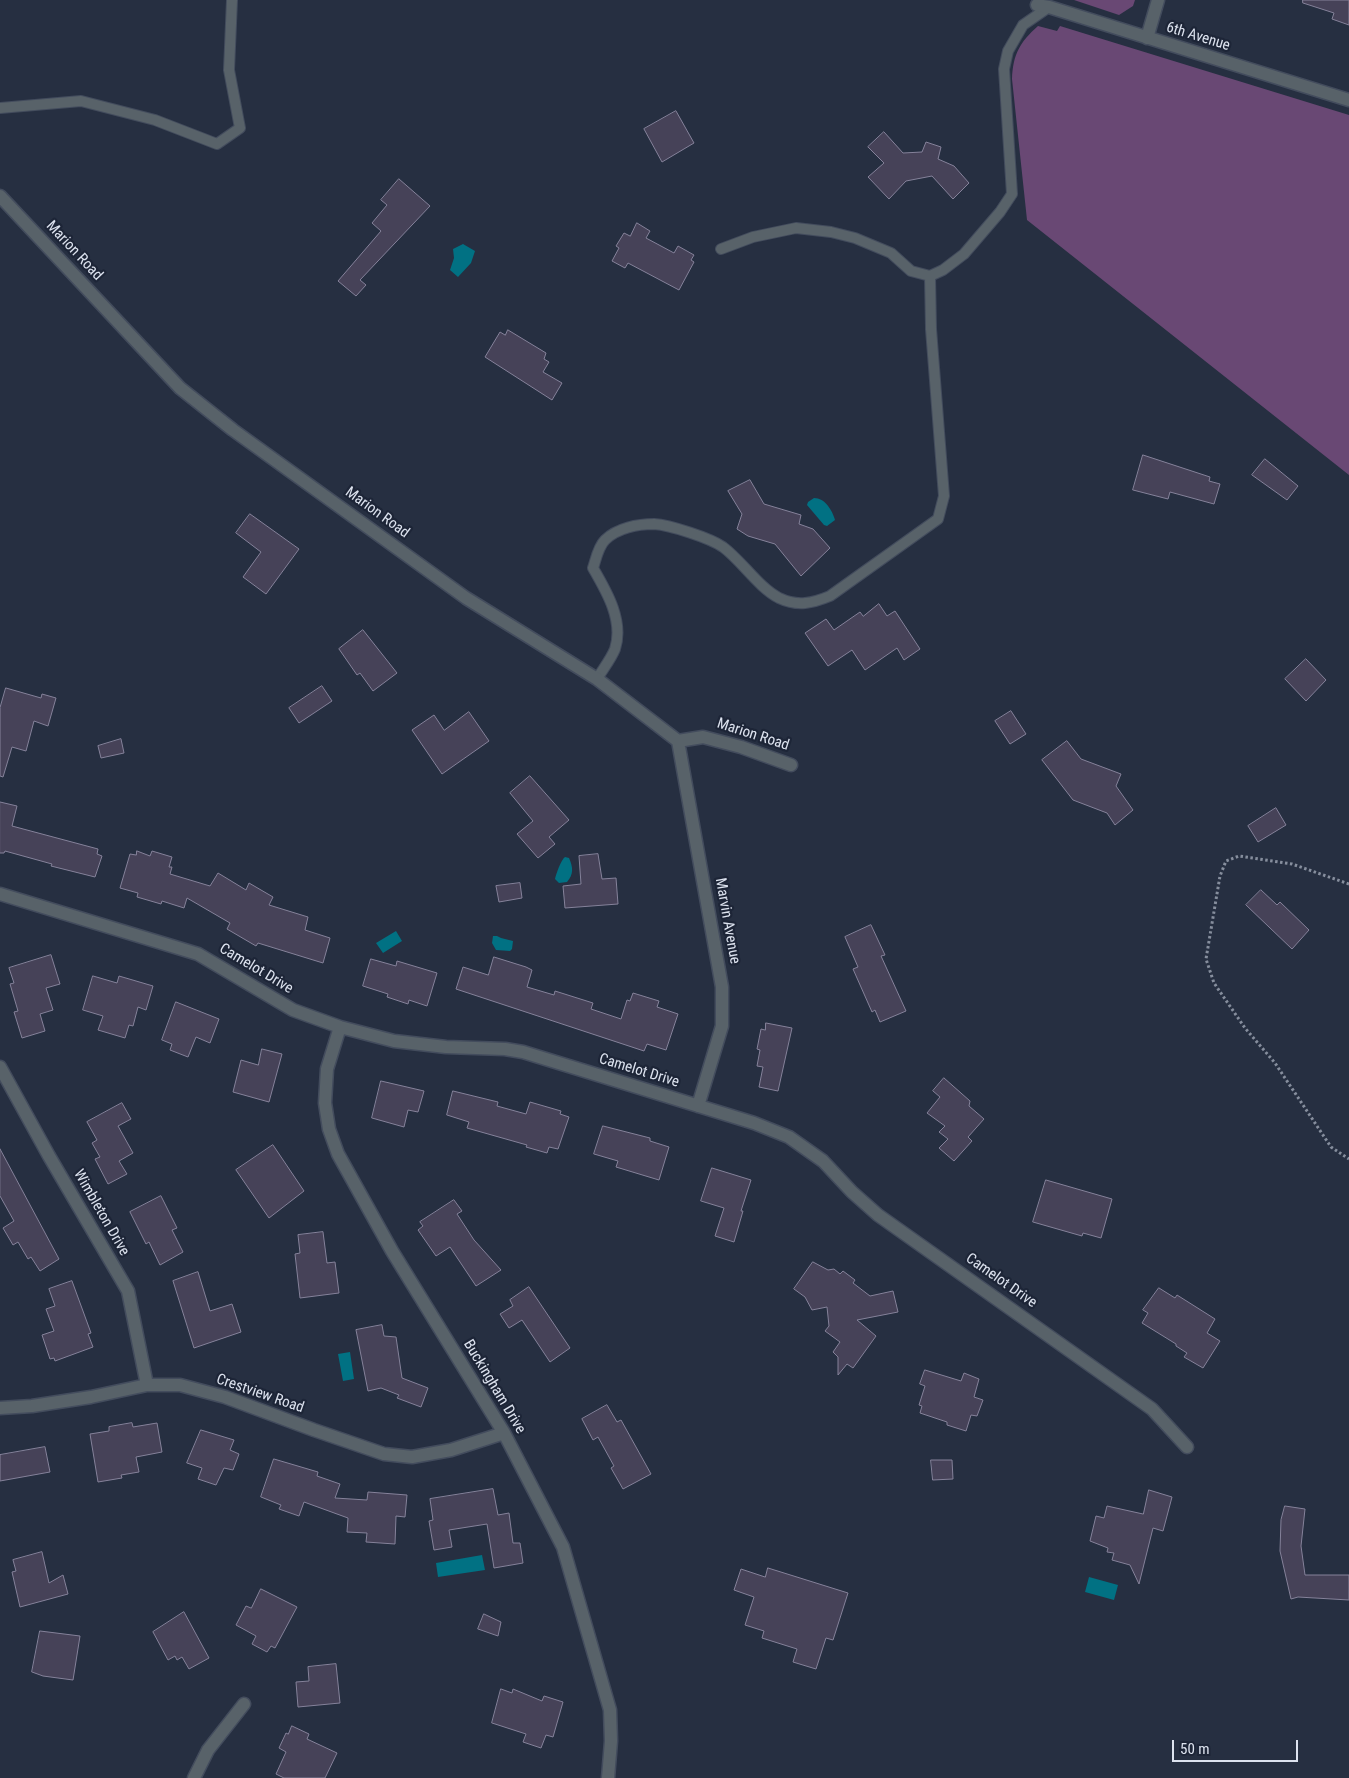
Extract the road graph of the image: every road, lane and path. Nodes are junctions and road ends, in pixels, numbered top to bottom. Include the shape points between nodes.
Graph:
1 (232, 0) edge
2 (1158, 0) edge
3 (1043, 6) joint
4 (1147, 38) junction
5 (1349, 100) edge
6 (0, 108) edge
7 (0, 196) edge
8 (721, 249) dead end
9 (930, 276) junction
10 (597, 679) junction
11 (678, 741) junction
12 (791, 765) dead end
13 (1349, 884) edge
14 (0, 894) edge
15 (340, 1027) junction
16 (0, 1067) edge
17 (698, 1106) junction
18 (1349, 1159) edge
19 (146, 1385) junction
20 (0, 1408) edge
21 (504, 1433) junction
22 (1187, 1447) dead end
23 (244, 1704) dead end
24 (194, 1778) edge
25 (608, 1778) edge

1 - 6 lane via 229,70 240,128 217,144 155,120 81,101
2 - 4 street
3 - 4 street, 6th Avenue
3 - 9 lane via 1024,25 1008,50 1004,69 1012,194 964,254
4 - 5 street, 6th Avenue
7 - 10 street, Marion Road via 180,388 466,598
8 - 9 lane via 754,237 796,228 830,232 855,238 891,254 911,271
9 - 10 lane via 944,496 938,519 830,596 799,604 779,598 722,547 697,535 656,524 626,528 604,540 594,568 616,616 618,632 614,650
10 - 11 street, Marion Road
11 - 12 street, Marion Road via 703,737 741,746
11 - 17 street, Marvin Avenue via 722,987 722,1026
13 - 18 path via 1292,864 1239,856 1226,862 1220,876 1206,959 1214,983 1245,1028 1275,1063 1332,1147
14 - 15 street, Camelot Drive via 198,954 293,1010
15 - 17 street, Camelot Drive via 394,1041 523,1052
15 - 21 street, Buckingham Drive via 327,1069 325,1104 338,1154 392,1251
16 - 19 street, Wimbleton Drive via 128,1291
17 - 22 street, Camelot Drive via 789,1137 823,1161 878,1214 1152,1409
19 - 20 street, Crestview Road via 91,1397
19 - 21 street, Crestview Road via 180,1385 225,1397 384,1454 412,1457 451,1450
21 - 25 street, Buckingham Drive via 563,1547 610,1710 612,1741
23 - 24 street via 208,1750

